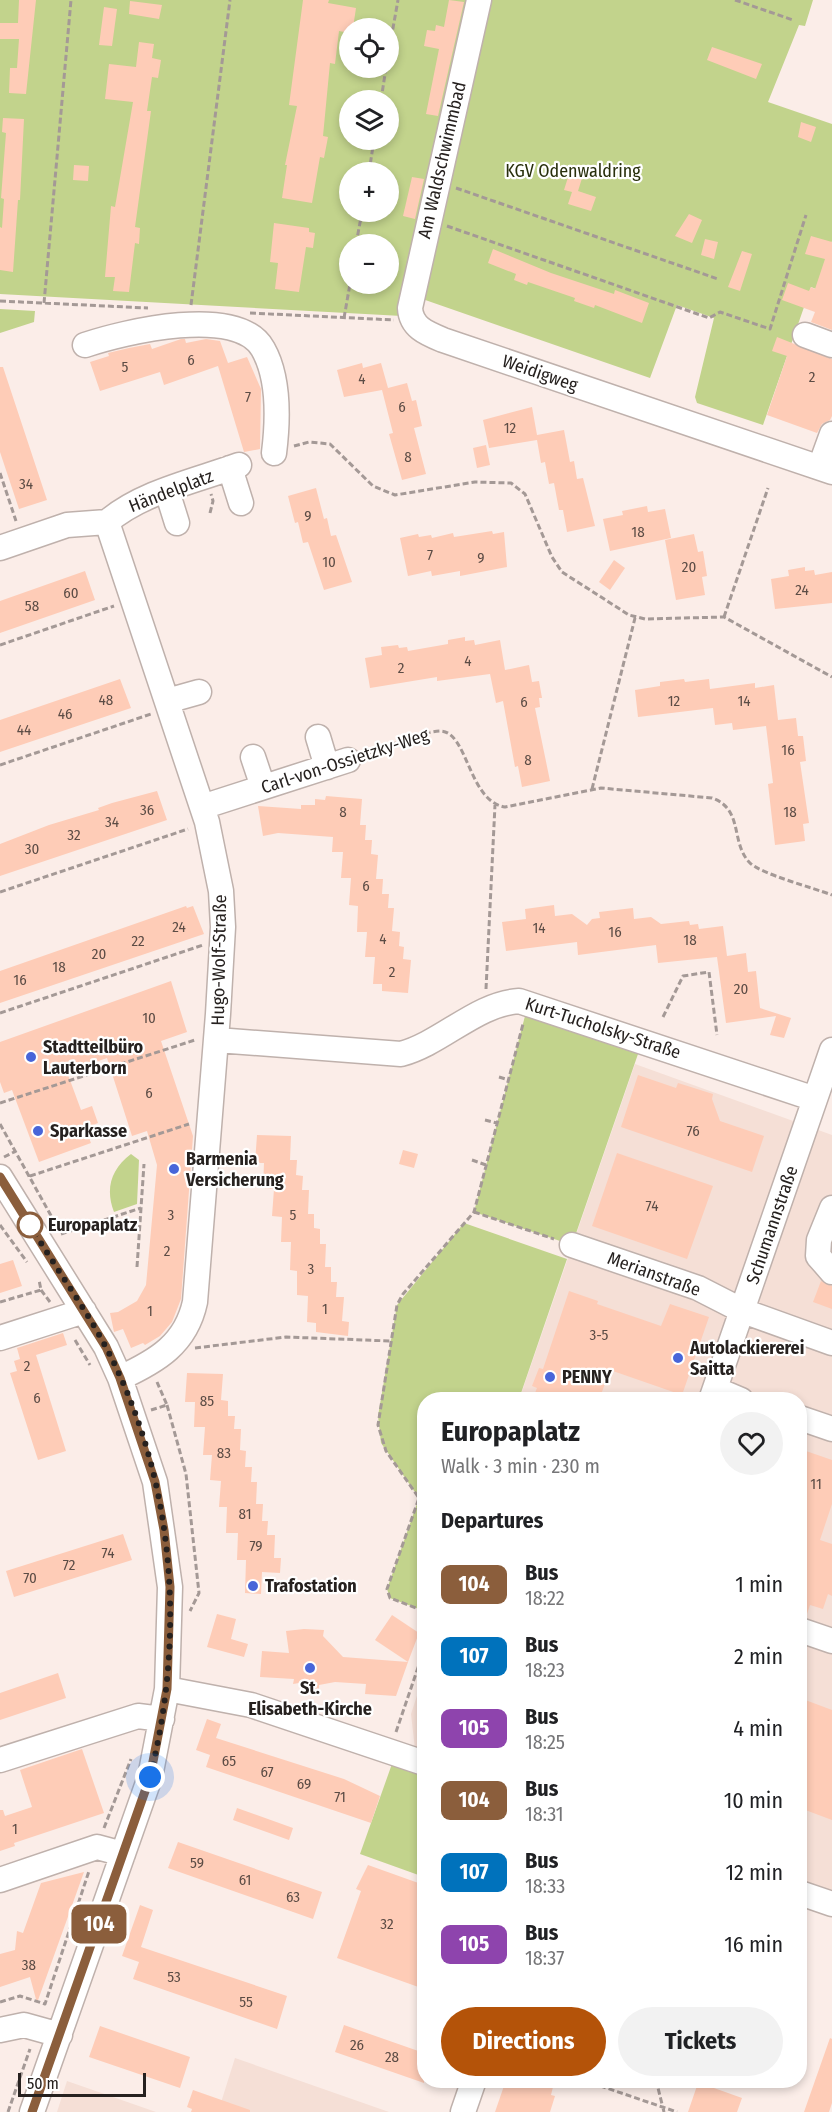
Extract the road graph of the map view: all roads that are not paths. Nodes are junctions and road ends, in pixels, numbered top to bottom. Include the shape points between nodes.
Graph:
1 (478, 0) edge
2 (412, 321) joint
3 (805, 335) dead end
4 (85, 345) dead end
5 (832, 345) edge
6 (832, 434) edge
7 (274, 453) road end
8 (826, 470) edge
9 (166, 491) junction
10 (241, 502) dead end
11 (107, 522) junction
12 (177, 523) dead end
13 (0, 548) edge
14 (199, 692) dead end
15 (168, 705) junction
16 (318, 737) dead end
17 (253, 757) dead end
18 (263, 787) junction
19 (204, 815) junction
20 (217, 1040) junction
21 (832, 1050) edge
22 (815, 1099) junction
23 (0, 1177) edge
24 (832, 1208) edge
25 (572, 1245) road end
26 (832, 1272) edge
27 (742, 1311) junction
28 (73, 1315) junction
29 (0, 1338) edge
30 (832, 1342) edge
31 (120, 1378) junction
32 (714, 1392) edge
33 (807, 1420) edge
34 (832, 1429) edge
35 (807, 1618) edge
36 (807, 1630) edge
37 (827, 1631) edge
38 (167, 1689) junction
39 (162, 1719) junction
40 (0, 1760) edge
41 (417, 1760) edge
42 (123, 1854) junction
43 (0, 1880) edge
44 (807, 1896) edge
45 (832, 1905) edge
46 (0, 2030) edge
47 (49, 2031) junction
48 (471, 2088) edge
49 (32, 2112) edge
50 (463, 2112) edge

1 - 2 street, Am Waldschwimmbad via 410,308
2 - 8 street, Weidigweg via 443,340
3 - 5 street
4 - 7 street via 131,332 180,326 243,331 263,349 271,377 278,419
6 - 8 street
9 - 10 street, Händelplatz via 235,467
9 - 11 street, Händelplatz via 131,505
9 - 12 street
11 - 13 street via 67,525
11 - 15 street, Hugo-Wolf-Straße
14 - 15 street
15 - 19 street, Hugo-Wolf-Straße
16 - 18 street, Carl-von-Ossietzky-Weg via 338,763
17 - 18 street
18 - 19 street, Carl-von-Ossietzky-Weg
19 - 20 street, Hugo-Wolf-Straße via 220,883 222,939
20 - 22 street, Kurt-Tucholsky-Straße via 401,1054 507,1002 529,1002
20 - 31 street, Hugo-Wolf-Straße via 193,1310 183,1334 168,1352
21 - 22 street, Schumannstraße
22 - 27 street, Schumannstraße
23 - 28 street
24 - 26 street via 819,1240 818,1256
25 - 27 street, Merianstraße via 698,1288
27 - 30 street, Merianstraße
27 - 32 street, Schumannstraße
28 - 29 street
28 - 31 street via 106,1347
31 - 38 street via 145,1446 162,1513 170,1597
33 - 34 street
35 - 37 street
36 - 37 street
38 - 39 street
38 - 41 street via 250,1705
39 - 40 street via 138,1716
39 - 42 street via 150,1777
42 - 43 street via 97,1847
42 - 47 street
44 - 45 street
46 - 47 street via 14,2025
47 - 49 street
48 - 50 street

